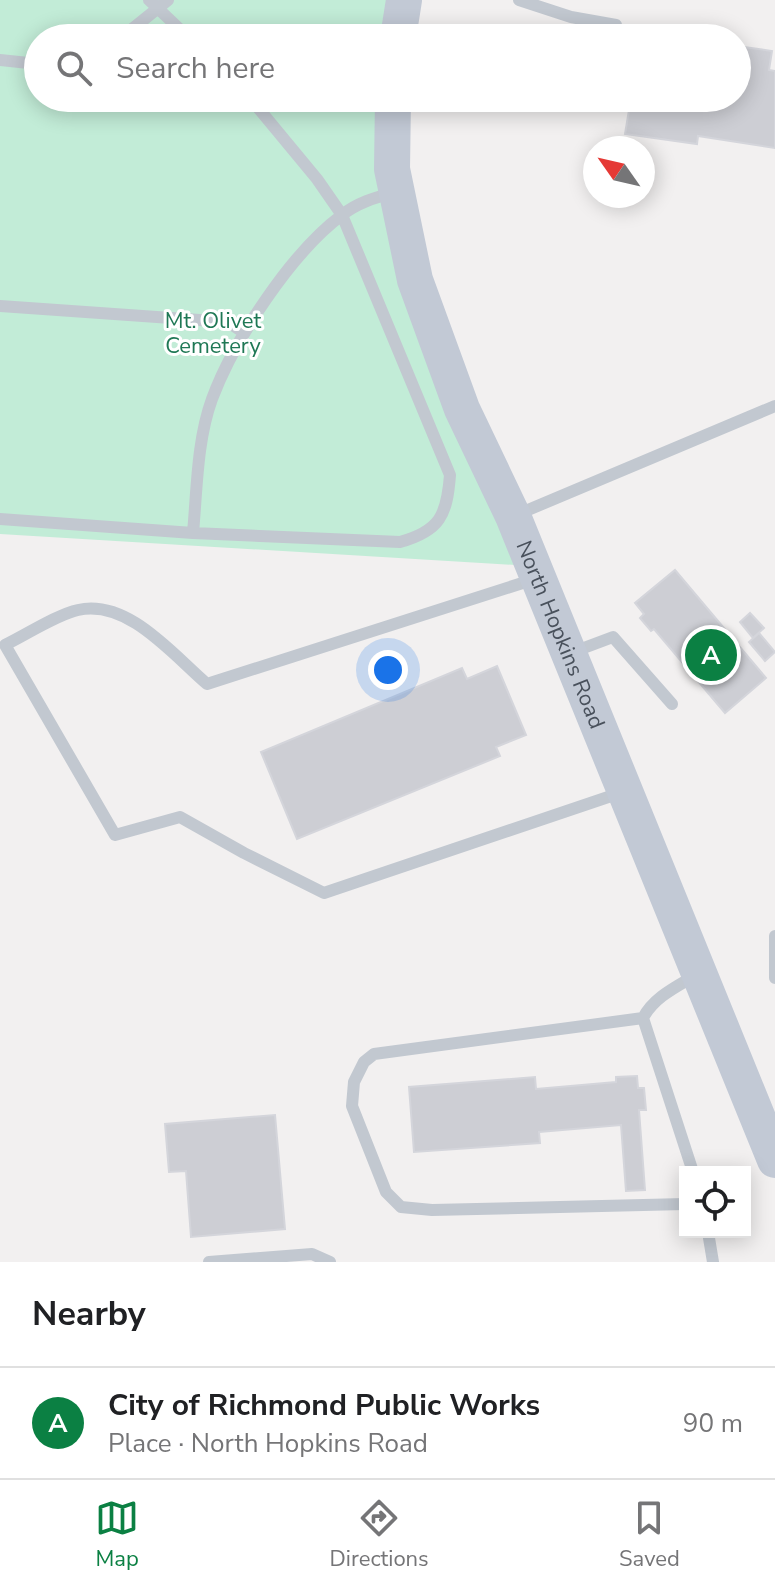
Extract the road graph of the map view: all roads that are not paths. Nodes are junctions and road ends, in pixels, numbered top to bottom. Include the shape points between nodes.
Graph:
1 (404, 0) edge
2 (519, 0) edge
3 (158, 3) edge
4 (136, 24) edge
5 (177, 24) edge
6 (400, 24) edge
7 (610, 24) edge
8 (0, 60) edge
9 (24, 63) edge
10 (262, 112) edge
11 (393, 112) edge
12 (395, 192) junction
13 (342, 215) junction
14 (0, 306) edge
15 (243, 332) junction
16 (775, 406) edge
17 (513, 516) junction
18 (0, 519) edge
19 (193, 533) junction
20 (538, 578) junction
21 (569, 654) junction
22 (672, 704) dead end
23 (625, 792) junction
24 (775, 936) edge
25 (699, 973) junction
26 (775, 978) edge
27 (643, 1018) junction
28 (775, 1160) edge
29 (691, 1166) edge
30 (679, 1204) edge
31 (709, 1238) edge
32 (209, 1262) edge
33 (330, 1262) edge
34 (713, 1262) edge

1 - 6 main road
2 - 7 lane
3 - 4 lane
3 - 5 lane
8 - 9 lane
10 - 13 lane
11 - 12 main road, North Hopkins Road
12 - 13 lane
12 - 17 main road, North Hopkins Road via 415,280 446,367
13 - 15 lane via 309,245
13 - 19 lane via 450,475 445,511 423,536 400,542
14 - 15 lane via 228,322
15 - 19 lane via 211,401
16 - 17 lane
17 - 20 main road, North Hopkins Road
18 - 19 lane
20 - 21 main road, North Hopkins Road
20 - 23 lane via 207,684 134,620 108,609 77,610 5,645 115,835 180,817 324,893
21 - 22 lane via 613,637
21 - 23 main road, North Hopkins Road
23 - 25 main road, North Hopkins Road
24 - 26 lane
25 - 27 lane via 663,994
25 - 28 main road, North Hopkins Road
27 - 29 lane
27 - 30 lane via 374,1054 354,1082 352,1106 386,1192 401,1207
31 - 34 lane
32 - 33 lane via 312,1254

